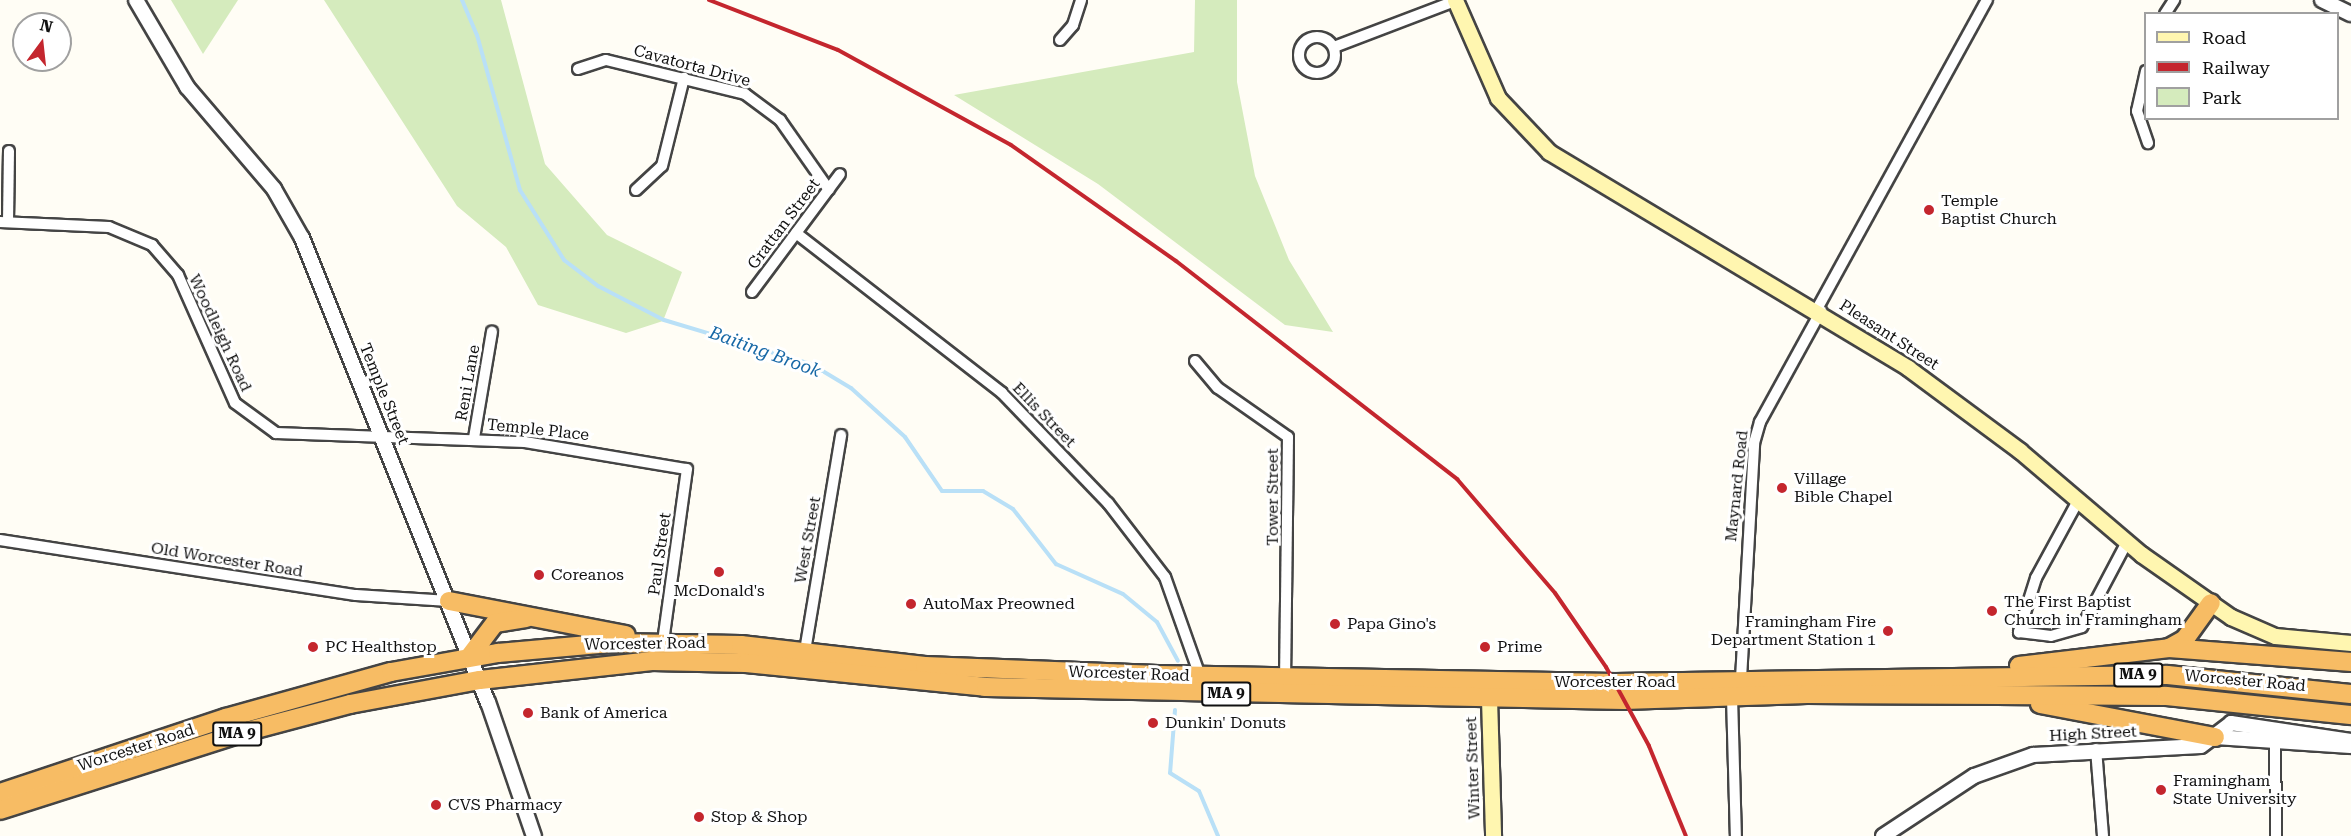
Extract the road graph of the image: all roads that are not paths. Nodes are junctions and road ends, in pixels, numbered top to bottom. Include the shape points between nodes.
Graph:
1 (136, 0) edge
2 (1081, 0) edge
3 (1987, 0) edge
4 (2322, 0) edge
5 (1455, 1) edge
6 (2351, 14) edge
7 (1060, 40) dead end
8 (1334, 47) dead end
9 (578, 69) dead end
10 (2144, 76) edge
11 (684, 78) junction
12 (2148, 143) dead end
13 (9, 151) dead end
14 (840, 174) dead end
15 (636, 190) dead end
16 (829, 190) junction
17 (4, 222) edge
18 (795, 233) junction
19 (752, 292) dead end
20 (1819, 310) junction
21 (492, 332) dead end
22 (1195, 361) dead end
23 (841, 435) dead end
24 (385, 437) junction
25 (474, 438) junction
26 (687, 469) joint
27 (2079, 499) junction
28 (0, 540) edge
29 (2127, 542) junction
30 (449, 601) junction
31 (2211, 603) junction
32 (555, 621) junction
33 (663, 642) junction
34 (2351, 643) edge
35 (2169, 648) junction
36 (805, 651) junction
37 (470, 656) junction
38 (2351, 662) edge
39 (1200, 676) junction
40 (1924, 676) junction
41 (1285, 678) junction
42 (1741, 679) junction
43 (480, 680) junction
44 (2351, 694) edge
45 (1975, 695) junction
46 (1732, 697) junction
47 (1488, 698) junction
48 (2351, 715) edge
49 (2274, 727) junction
50 (2215, 736) junction
51 (2275, 743) junction
52 (2351, 744) edge
53 (2096, 749) junction
54 (0, 793) edge
55 (0, 810) edge
56 (534, 836) edge
57 (1493, 836) edge
58 (1736, 836) edge
59 (1882, 836) edge
60 (2103, 836) edge
61 (2276, 836) edge

1 - 24 street, Temple Street via 187,87 284,205
2 - 7 street via 1073,25
3 - 20 street, Maynard Road
4 - 6 street
5 - 8 street
5 - 20 main road, Pleasant Street via 1498,98 1533,139 1578,172
9 - 11 street, Cavatorta Drive via 606,60
10 - 12 street via 2137,111
11 - 15 street via 662,166
11 - 16 street, Cavatorta Drive via 738,92 769,109
13 - 17 street
14 - 16 street, Grattan Street
16 - 18 street, Grattan Street
17 - 24 street, Woodleigh Road via 97,225 141,238 174,270 227,390 252,420 276,433 302,438
18 - 19 street, Grattan Street
18 - 39 street, Ellis Street via 1002,393 1108,503 1166,577
20 - 27 main road, Pleasant Street via 1937,388
20 - 42 street, Maynard Road via 1765,412 1754,443
21 - 25 street, Reni Lane
22 - 41 street, Tower Street via 1218,388 1288,437
23 - 36 street, West Street
24 - 25 street, Temple Place
24 - 30 street, Temple Street
25 - 26 street, Temple Place via 584,450
26 - 33 street, Paul Street
27 - 29 main road, Pleasant Street
27 - 29 street via 2036,578 2019,632 2051,636 2082,627
28 - 30 street, Old Worcester Road via 356,595
29 - 31 main road, Pleasant Street
30 - 32 highway
30 - 37 street, Temple Street
31 - 34 main road, Pleasant Street via 2261,632
31 - 35 highway via 2185,639
32 - 33 highway
32 - 37 highway via 501,620
33 - 36 highway, Worcester Road / MA 9
33 - 37 highway, Worcester Road / MA 9
35 - 38 highway
35 - 40 highway
36 - 39 highway, Worcester Road / MA 9 via 968,669
37 - 43 street, Temple Street
37 - 54 highway, Worcester Road / MA 9 via 330,688
39 - 41 highway, Worcester Road / MA 9
40 - 42 highway, Worcester Road / MA 9
40 - 44 highway, Worcester Road / MA 9 via 2188,676
41 - 42 highway, Worcester Road / MA 9
43 - 47 highway, Worcester Road / MA 9 via 635,662 712,661 986,687
43 - 55 highway, Worcester Road / MA 9 via 283,721
43 - 56 street, Temple Street
45 - 46 highway, Worcester Road / MA 9
45 - 48 highway, Worcester Road / MA 9 via 2209,698
45 - 50 highway
46 - 47 highway, Worcester Road / MA 9
46 - 58 street
47 - 57 main road, Winter Street
49 - 50 street, High Street via 2231,723
49 - 51 street
49 - 52 street, High Street
50 - 51 street, High Street
50 - 53 street, High Street via 2194,747
51 - 52 street, High Street
51 - 61 street
53 - 59 street, High Street via 2033,754 1974,776
53 - 60 street

